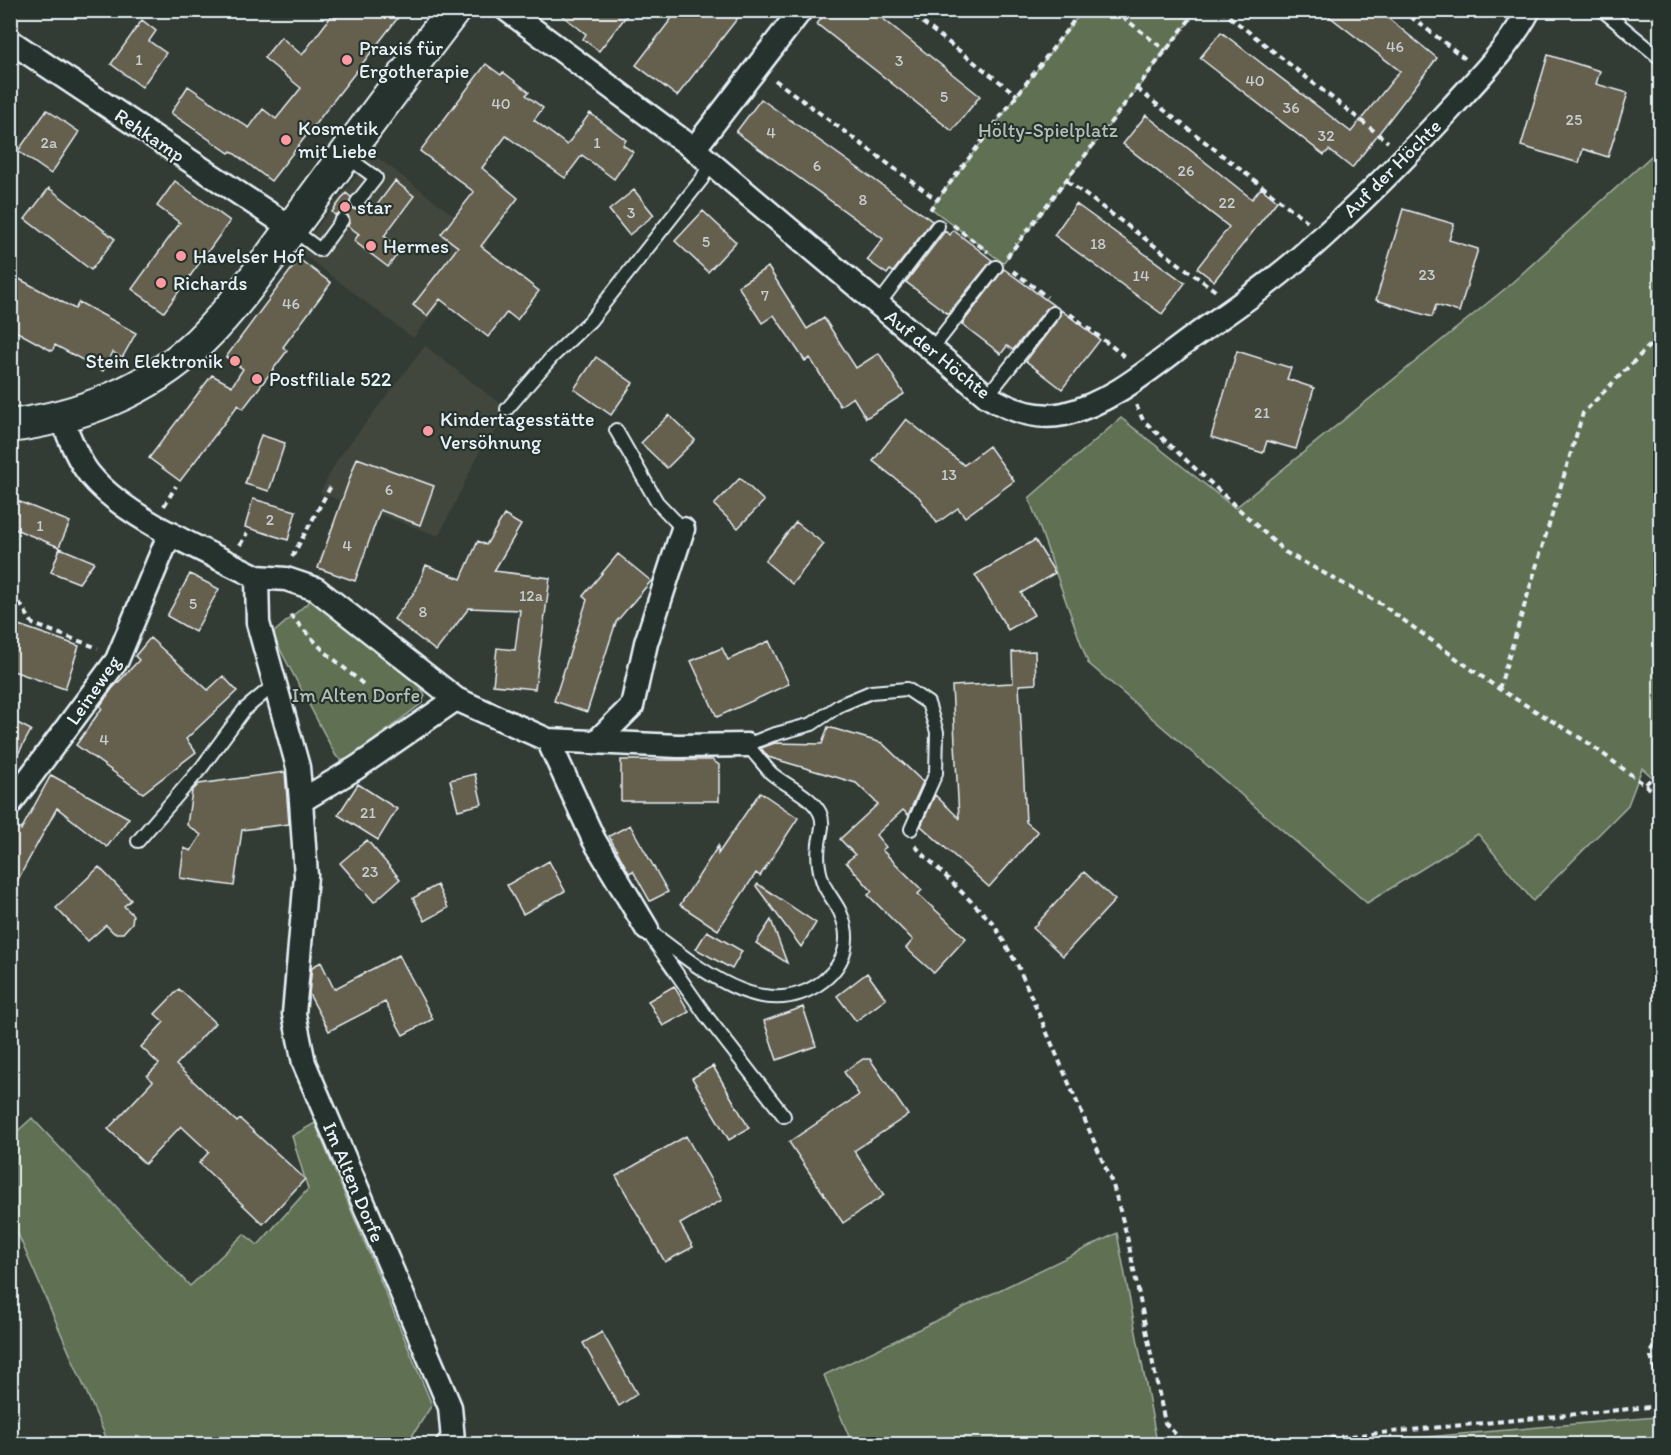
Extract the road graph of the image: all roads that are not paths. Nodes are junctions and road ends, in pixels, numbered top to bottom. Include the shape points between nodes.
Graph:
1 (454, 10) edge
2 (507, 10) edge
3 (801, 10) edge
4 (1529, 10) edge
5 (1602, 10) edge
6 (10, 41) edge
7 (1660, 58) edge
8 (345, 155) junction
9 (702, 156) junction
10 (357, 202) dead end
11 (342, 220) dead end
12 (942, 221) road end
13 (291, 228) junction
14 (999, 265) road end
15 (878, 305) junction
16 (1053, 313) dead end
17 (931, 350) junction
18 (987, 396) junction
19 (507, 409) dead end
20 (61, 417) junction
21 (10, 426) edge
22 (616, 430) dead end
23 (683, 529) joint
24 (170, 533) junction
25 (257, 577) junction
26 (275, 684) junction
27 (456, 699) junction
28 (548, 740) junction
29 (596, 742) junction
30 (747, 745) junction
31 (301, 801) junction
32 (10, 804) edge
33 (911, 829) road end
34 (138, 841) dead end
35 (647, 929) junction
36 (784, 1116) dead end
37 (453, 1443) edge

1 - 8 street
2 - 9 street, Auf der Höchte
3 - 9 street via 758,66
4 - 18 street, Auf der Höchte via 1522,25 1483,72 1407,156 1325,235 1296,261 1135,379 1096,404 1063,414 1034,415 1008,408
5 - 7 lane
6 - 13 street, Rehkamp
8 - 10 lane via 376,178
8 - 13 street
9 - 15 street, Auf der Höchte
9 - 19 lane via 702,179 590,321
11 - 13 lane via 320,250
12 - 15 lane
13 - 20 street via 241,295 198,343 168,368 130,390
14 - 17 lane
15 - 17 street, Auf der Höchte
16 - 18 lane
17 - 18 street, Auf der Höchte
20 - 21 street
20 - 24 street via 88,473 112,498
22 - 23 lane via 657,502
23 - 29 street via 645,644 632,706
24 - 25 street
24 - 32 street, Leineweg via 117,660
25 - 26 street, Im Alten Dorfe via 258,623
25 - 27 street via 286,579 316,589
26 - 31 street, Im Alten Dorfe via 298,767
26 - 34 lane via 244,710 202,767
27 - 28 street
27 - 31 street
28 - 29 street
28 - 35 street via 594,840
29 - 30 street
30 - 33 lane via 812,724 840,705 871,692 907,689 928,703 937,732 936,772
30 - 35 lane via 772,773 814,805 821,815 818,862 824,885 846,928 847,949 838,966 810,990 785,999 770,999 719,979
31 - 37 street, Im Alten Dorfe via 306,876 294,1014 303,1063 450,1407
35 - 36 lane via 707,1017

